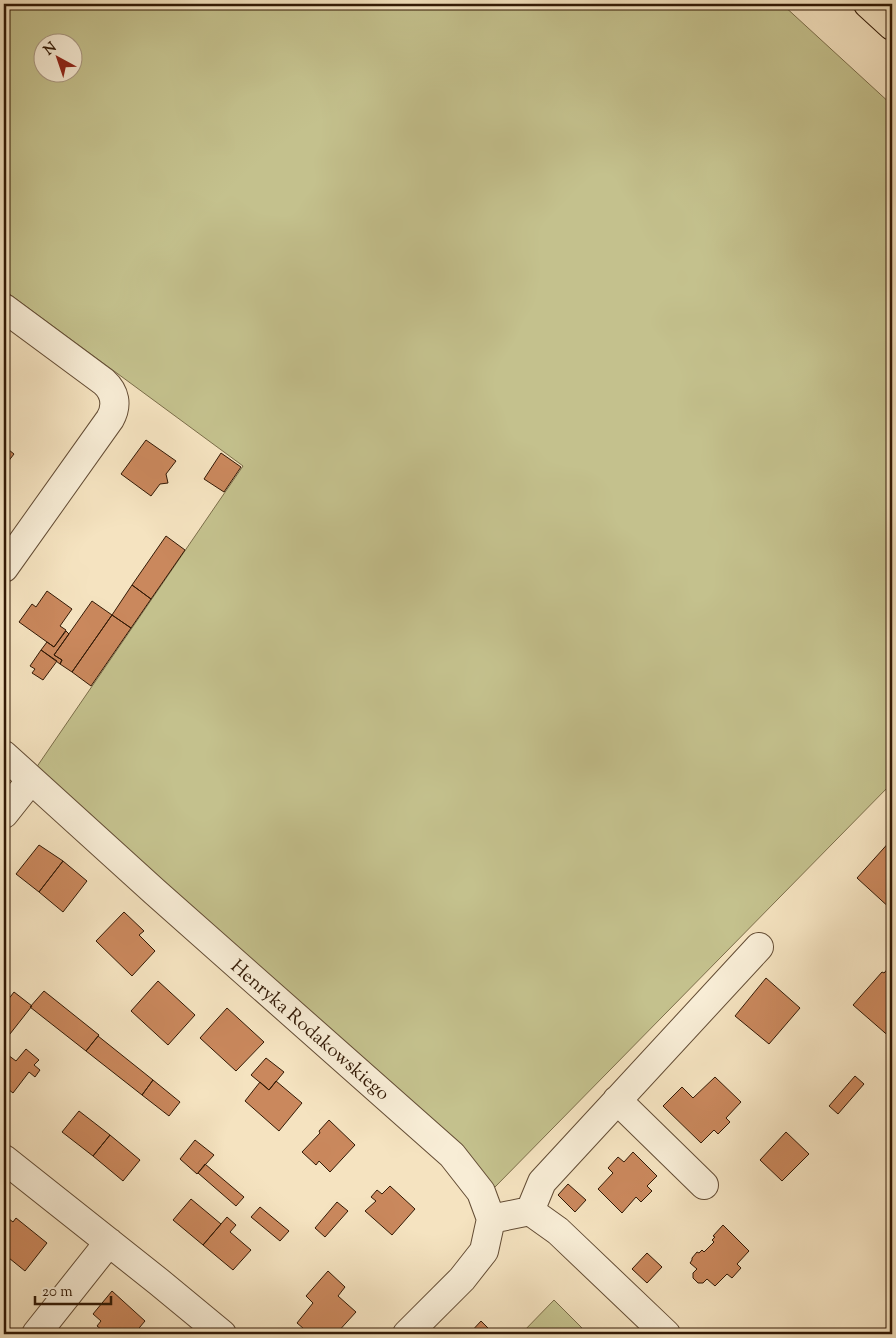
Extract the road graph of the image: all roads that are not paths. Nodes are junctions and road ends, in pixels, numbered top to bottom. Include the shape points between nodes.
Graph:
1 (868, 4) edge
2 (892, 26) edge
3 (4, 308) edge
4 (4, 568) edge
5 (4, 755) edge
6 (31, 780) junction
7 (4, 814) edge
8 (759, 947) dead end
9 (617, 1100) junction
10 (4, 1159) edge
11 (704, 1185) dead end
12 (530, 1211) junction
13 (491, 1219) junction
14 (109, 1242) junction
15 (36, 1334) edge
16 (222, 1334) edge
17 (407, 1334) edge
18 (666, 1334) edge

1 - 2 highway
3 - 4 street via 108,385 115,406 110,419
5 - 6 street, Henryka Rodakowskiego
6 - 7 street
6 - 13 street, Henryka Rodakowskiego via 452,1155 481,1192
8 - 9 street
9 - 11 street
9 - 12 street via 542,1182
10 - 14 street
12 - 13 street
12 - 18 street via 558,1230
13 - 17 street via 484,1251 462,1279
14 - 15 street
14 - 16 street

